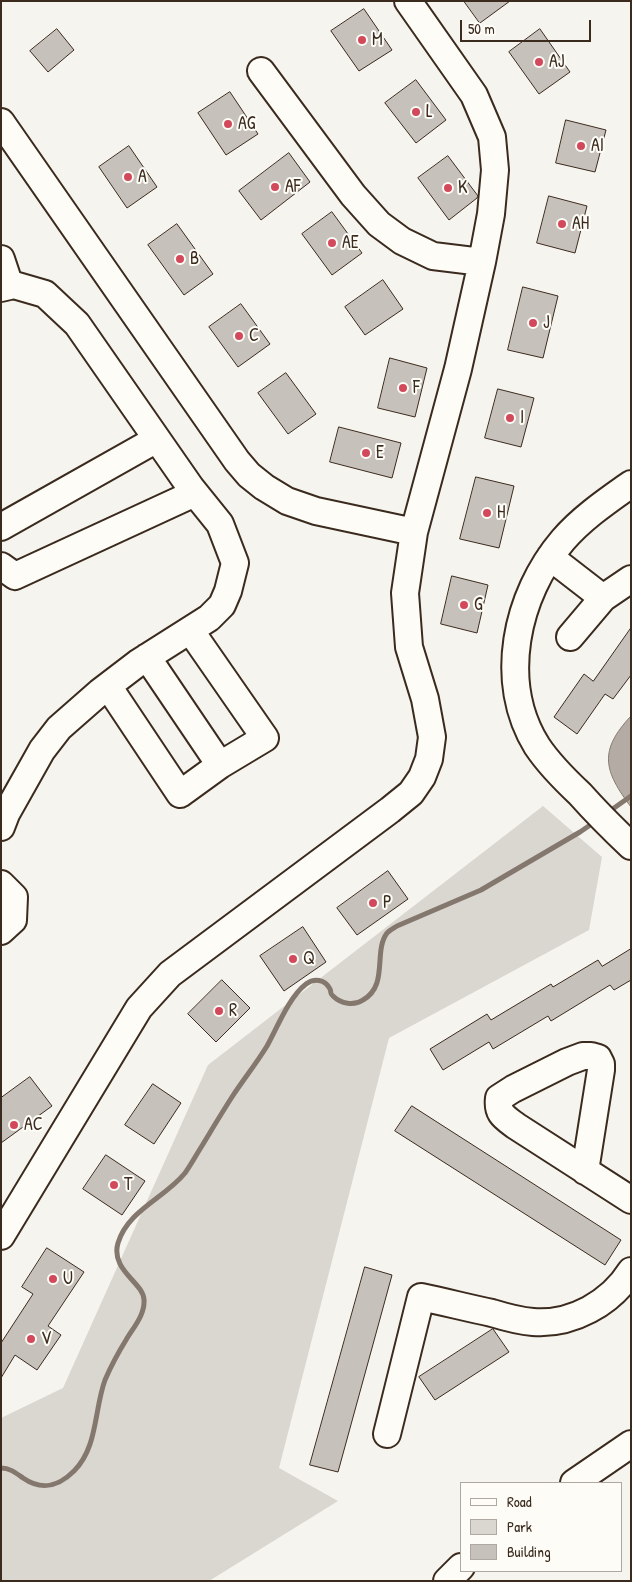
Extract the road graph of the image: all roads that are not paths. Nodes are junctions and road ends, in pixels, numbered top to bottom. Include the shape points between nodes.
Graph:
1 (408, 1) edge
2 (261, 71) dead end
3 (1, 122) edge
4 (1, 259) edge
5 (482, 262) junction
6 (6, 287) edge
7 (157, 439) junction
8 (631, 484) edge
9 (195, 493) junction
10 (1, 527) edge
11 (414, 532) junction
12 (550, 557) junction
13 (1, 566) edge
14 (631, 579) edge
15 (604, 598) junction
16 (190, 630) junction
17 (570, 637) dead end
18 (147, 657) junction
19 (108, 686) junction
20 (220, 765) junction
21 (1, 826) edge
22 (631, 846) edge
23 (1, 884) edge
24 (1, 931) edge
25 (585, 1171) junction
26 (631, 1200) edge
27 (5, 1223) edge
28 (631, 1271) edge
29 (387, 1434) dead end
30 (631, 1444) edge
31 (575, 1482) edge
32 (460, 1568) edge
33 (447, 1581) edge

1 - 5 street via 474,94 492,137 495,170
2 - 5 street via 353,195 379,224 402,241 433,256
3 - 11 street via 249,475 287,501 316,511
4 - 6 street
5 - 11 street via 458,369
6 - 7 street via 14,284 45,294 77,324
7 - 9 street
7 - 10 street
8 - 12 street via 575,527
9 - 13 street via 15,576
9 - 16 street via 220,524 235,562 222,605
11 - 27 street via 405,593 409,647 425,699 432,737 422,778 411,793 390,810 170,974 139,1008
12 - 15 street
12 - 22 street via 527,602 520,625 516,651 517,685 524,716 530,732 553,768
14 - 15 street
15 - 17 street
16 - 18 street
16 - 20 street via 265,738
18 - 19 street
18 - 20 street
19 - 20 street via 180,794
19 - 21 street via 59,728 42,750
23 - 24 street via 14,897 13,920
25 - 25 street via 505,1118 498,1106 499,1098 513,1089 567,1062 591,1056 598,1058 602,1070
25 - 26 street
28 - 29 street via 603,1302 572,1317 555,1321 526,1321 421,1297
30 - 31 street
32 - 33 street

